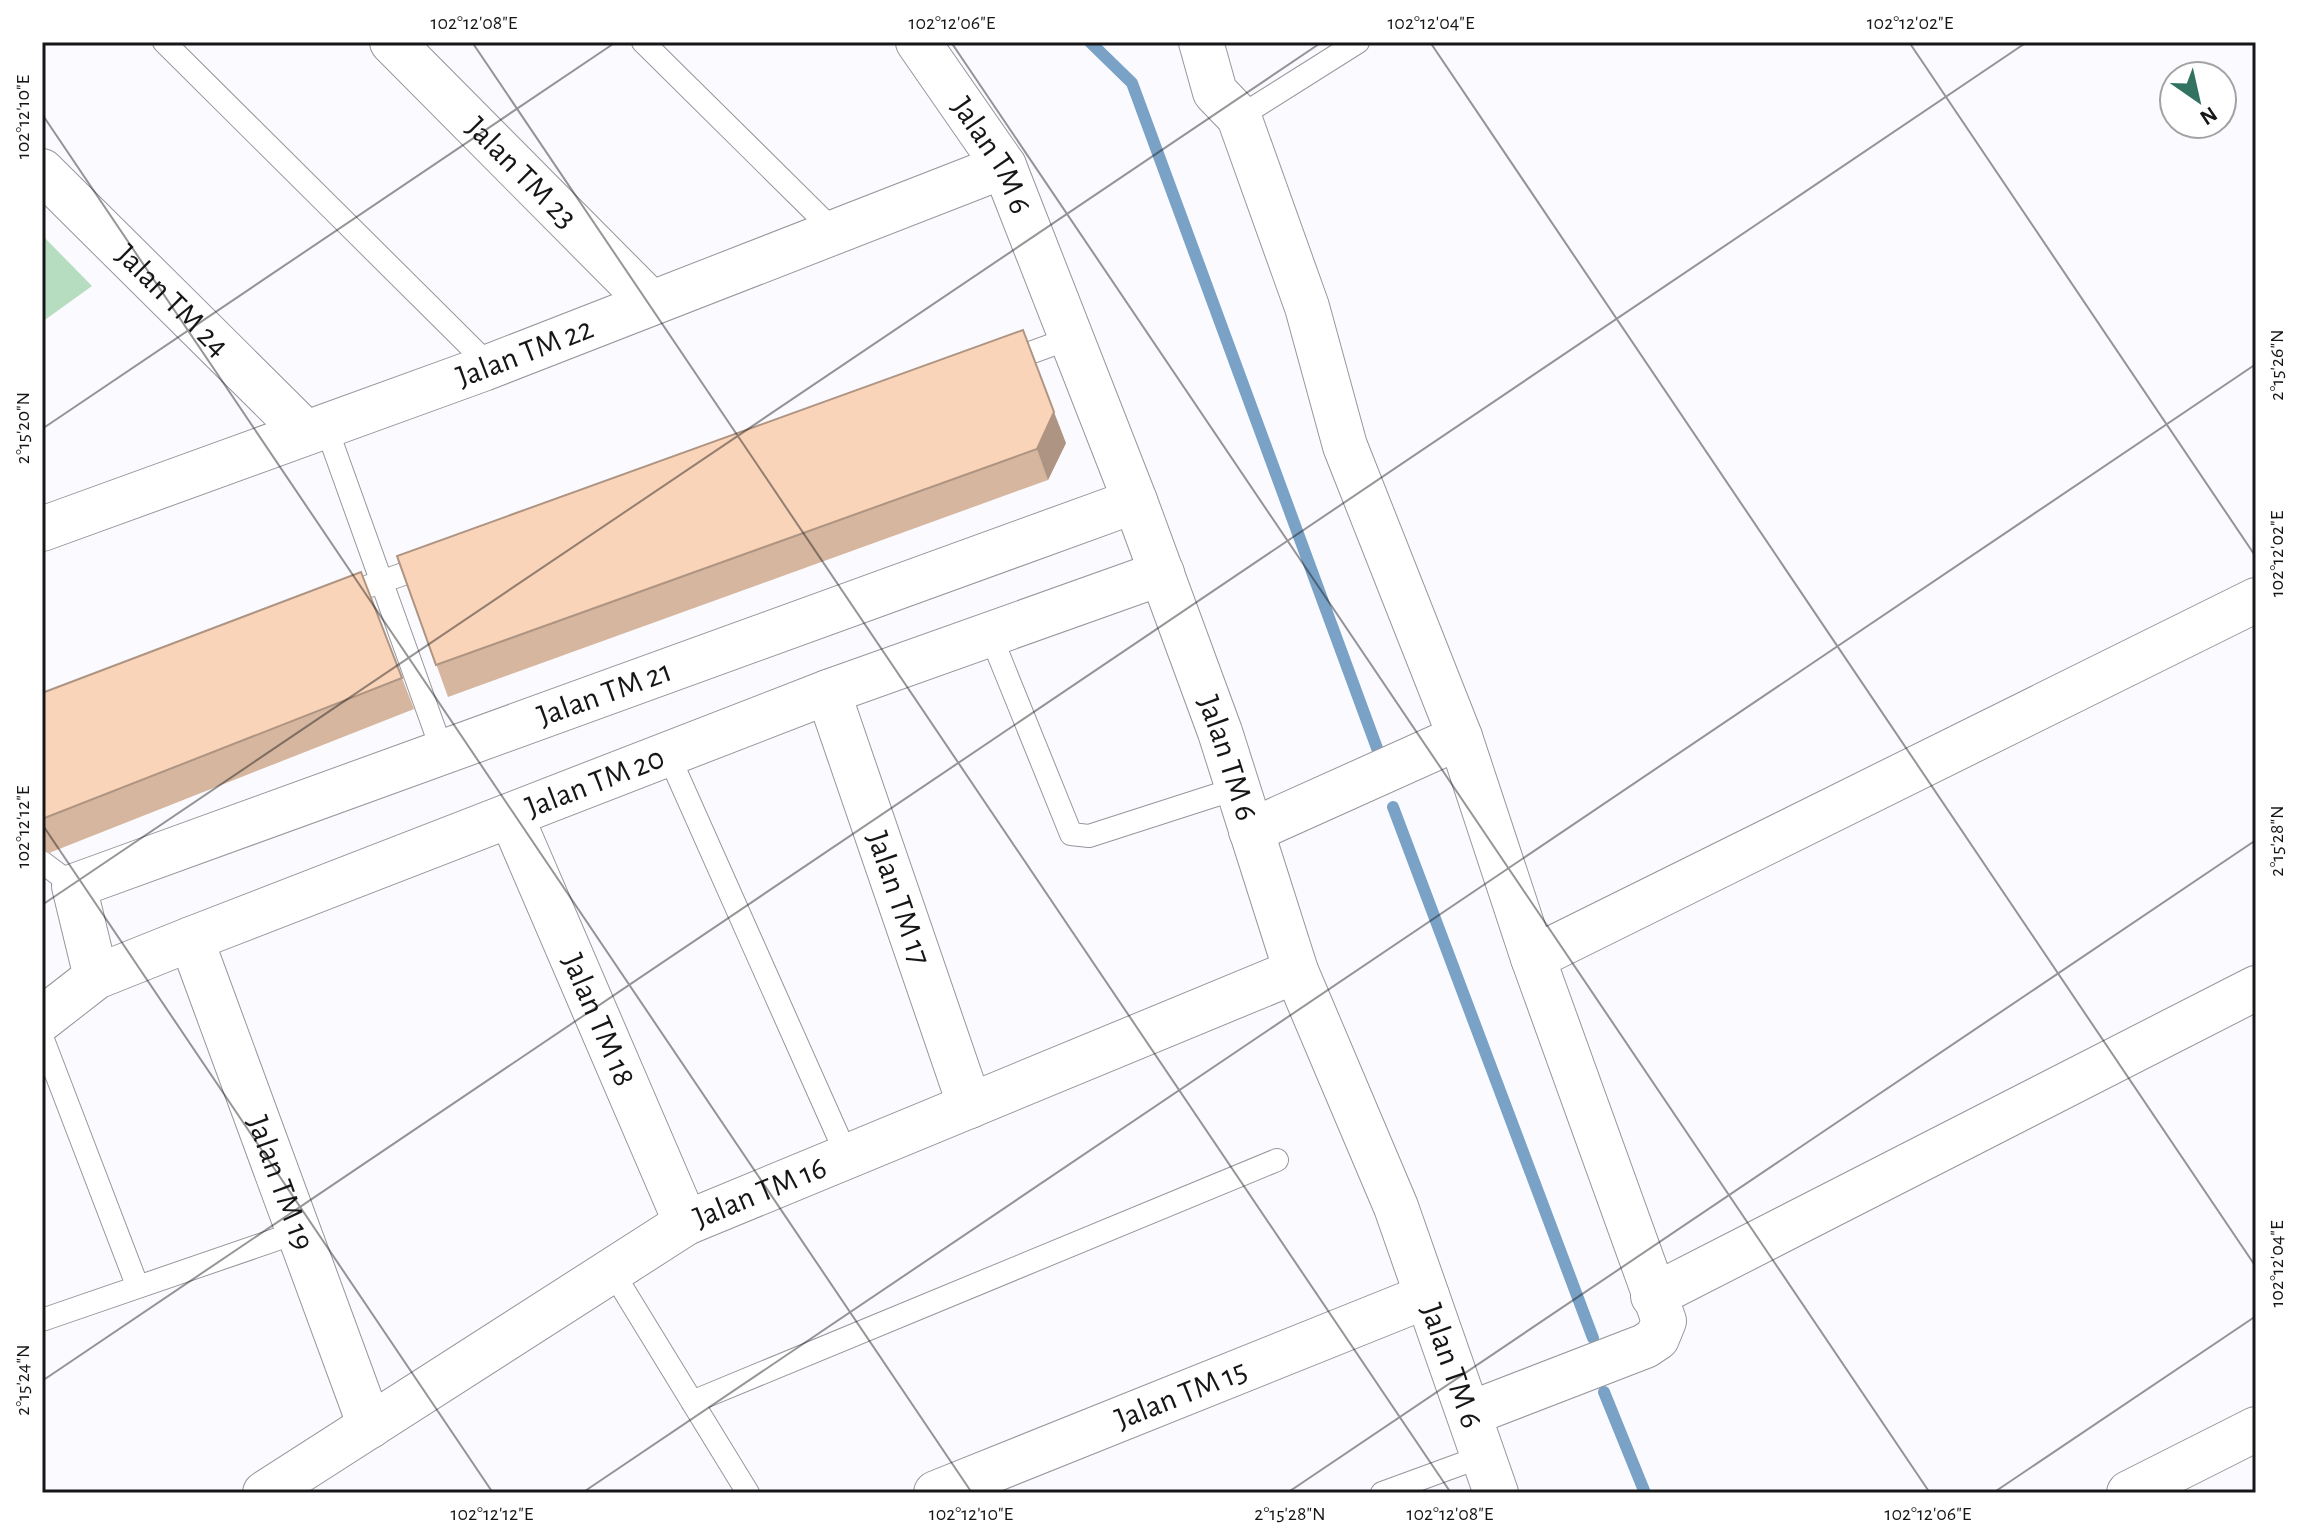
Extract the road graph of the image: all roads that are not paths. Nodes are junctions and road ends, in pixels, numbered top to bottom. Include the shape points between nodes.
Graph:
1 (164, 42) edge
2 (392, 42) edge
3 (643, 42) edge
4 (918, 42) edge
5 (1201, 42) edge
6 (1358, 42) edge
7 (1239, 117) junction
8 (1004, 166) junction
9 (42, 171) edge
10 (834, 231) junction
11 (650, 302) junction
12 (1071, 338) junction
13 (490, 366) junction
14 (981, 370) edge
15 (314, 427) junction
16 (1135, 501) junction
17 (42, 529) edge
18 (457, 555) edge
19 (1162, 573) junction
20 (382, 581) junction
21 (2256, 600) edge
22 (315, 605) edge
23 (990, 634) junction
24 (828, 692) junction
25 (1460, 737) junction
26 (443, 753) junction
27 (668, 754) junction
28 (1238, 788) junction
29 (511, 816) junction
30 (1251, 831) junction
31 (58, 874) edge
32 (191, 939) junction
33 (1533, 958) junction
34 (1296, 971) junction
35 (96, 977) junction
36 (2256, 988) edge
37 (42, 1019) edge
38 (42, 1037) edge
39 (970, 1106) junction
40 (847, 1156) junction
41 (1277, 1160) dead end
42 (686, 1223) junction
43 (298, 1232) junction
44 (612, 1271) junction
45 (137, 1285) junction
46 (1427, 1296) junction
47 (1653, 1296) junction
48 (42, 1320) edge
49 (692, 1402) junction
50 (1469, 1414) junction
51 (370, 1426) junction
52 (2256, 1429) edge
53 (1489, 1474) edge
54 (2182, 1481) edge
55 (265, 1493) edge
56 (748, 1493) edge
57 (936, 1493) edge
58 (1382, 1493) edge
59 (2129, 1493) edge

1 - 13 lane
2 - 11 street, Jalan TM 23
3 - 10 lane
4 - 8 street, Jalan TM 6
5 - 7 street via 1215,92
6 - 7 lane
7 - 25 street via 1307,307 1345,446
8 - 10 street, Jalan TM 22
8 - 12 street, Jalan TM 6
9 - 15 street, Jalan TM 24
10 - 11 street, Jalan TM 22
11 - 13 street, Jalan TM 22
12 - 14 lane
12 - 16 street, Jalan TM 6
13 - 15 street, Jalan TM 22
15 - 17 street, Jalan TM 22
15 - 20 lane
16 - 19 street, Jalan TM 6
16 - 26 street, Jalan TM 21
18 - 20 lane
19 - 23 street, Jalan TM 20
19 - 28 street, Jalan TM 6
20 - 22 lane
20 - 26 lane
21 - 33 street
23 - 24 street, Jalan TM 20
23 - 28 lane via 1071,834 1089,836
24 - 27 street, Jalan TM 20
24 - 39 street, Jalan TM 17
25 - 30 street
25 - 33 street
26 - 31 street, Jalan TM 21
27 - 29 street, Jalan TM 20
27 - 40 lane
28 - 30 street, Jalan TM 6
29 - 32 street, Jalan TM 20
29 - 42 street, Jalan TM 18
30 - 34 street, Jalan TM 6
31 - 35 street
32 - 35 street, Jalan TM 20
32 - 43 street, Jalan TM 19
33 - 47 street
34 - 39 street, Jalan TM 16
34 - 46 street, Jalan TM 6 via 1396,1207
35 - 37 street, Jalan TM 20
36 - 47 street
38 - 45 lane
39 - 40 street, Jalan TM 16
40 - 42 street, Jalan TM 16
41 - 49 lane
42 - 44 street, Jalan TM 16
43 - 45 lane
43 - 51 street, Jalan TM 19
44 - 49 lane
44 - 51 street, Jalan TM 16
45 - 48 lane
46 - 50 street, Jalan TM 6
46 - 57 street, Jalan TM 15
47 - 50 street via 1664,1321 1657,1338 1645,1346
49 - 56 lane
50 - 53 street, Jalan TM 6
51 - 55 street, Jalan TM 16
52 - 54 street
53 - 58 lane
54 - 59 street

